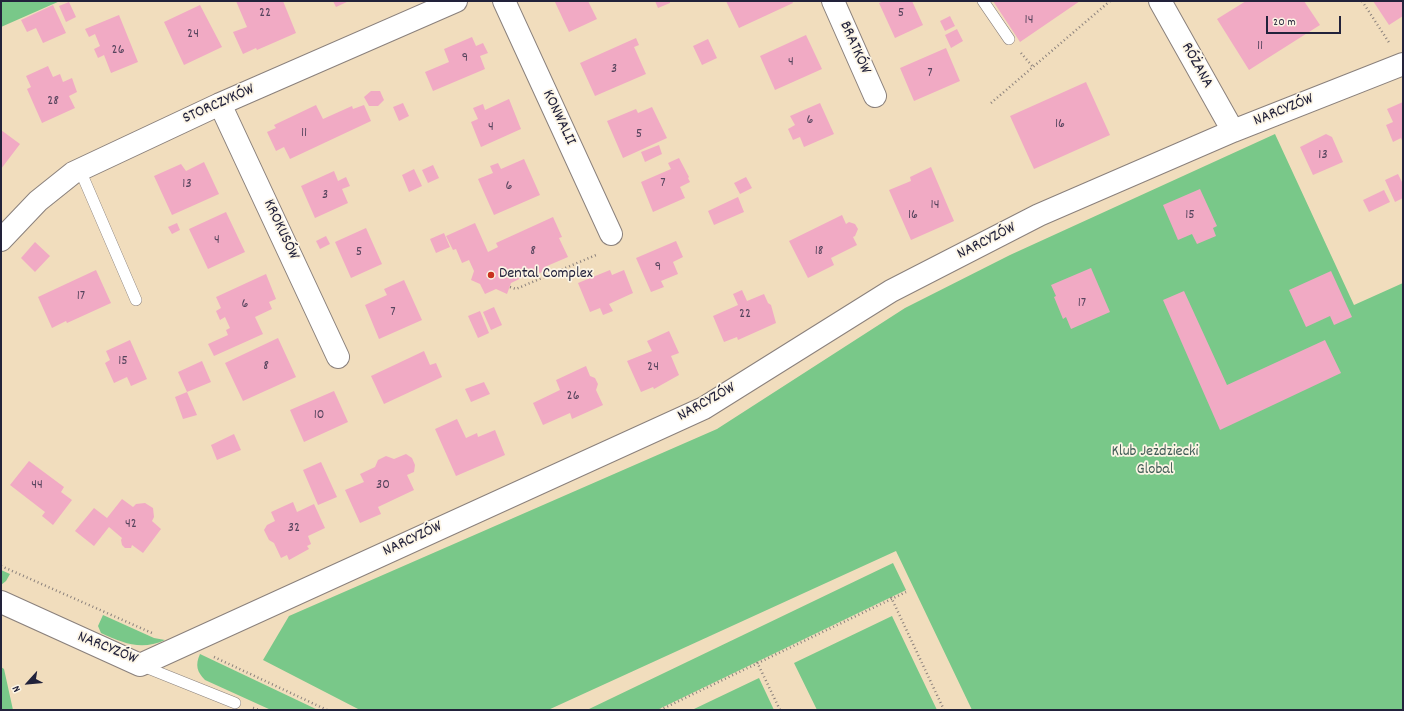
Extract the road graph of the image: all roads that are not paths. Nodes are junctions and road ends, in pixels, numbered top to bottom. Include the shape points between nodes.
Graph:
1 (456, 1) edge
2 (504, 1) edge
3 (833, 1) edge
4 (983, 1) edge
5 (1160, 1) edge
6 (1009, 39) dead end
7 (1403, 64) edge
8 (875, 96) dead end
9 (220, 104) junction
10 (1233, 131) junction
11 (80, 170) junction
12 (611, 234) dead end
13 (1, 240) edge
14 (136, 300) dead end
15 (338, 357) dead end
16 (1, 602) edge
17 (140, 665) junction
18 (235, 703) dead end

1 - 9 street, STORCZYKÓW
2 - 12 street, KONWALII
3 - 8 street, BRATKÓW
4 - 6 lane
5 - 10 street, RÓŻANA
7 - 10 street, NARCYZÓW
9 - 11 street, STORCZYKÓW
9 - 15 street, KROKUSÓW
10 - 17 street, NARCYZÓW via 1017,220 891,291 704,408
11 - 13 street, STORCZYKÓW via 38,201
11 - 14 lane
16 - 17 street, NARCYZÓW
17 - 18 lane

